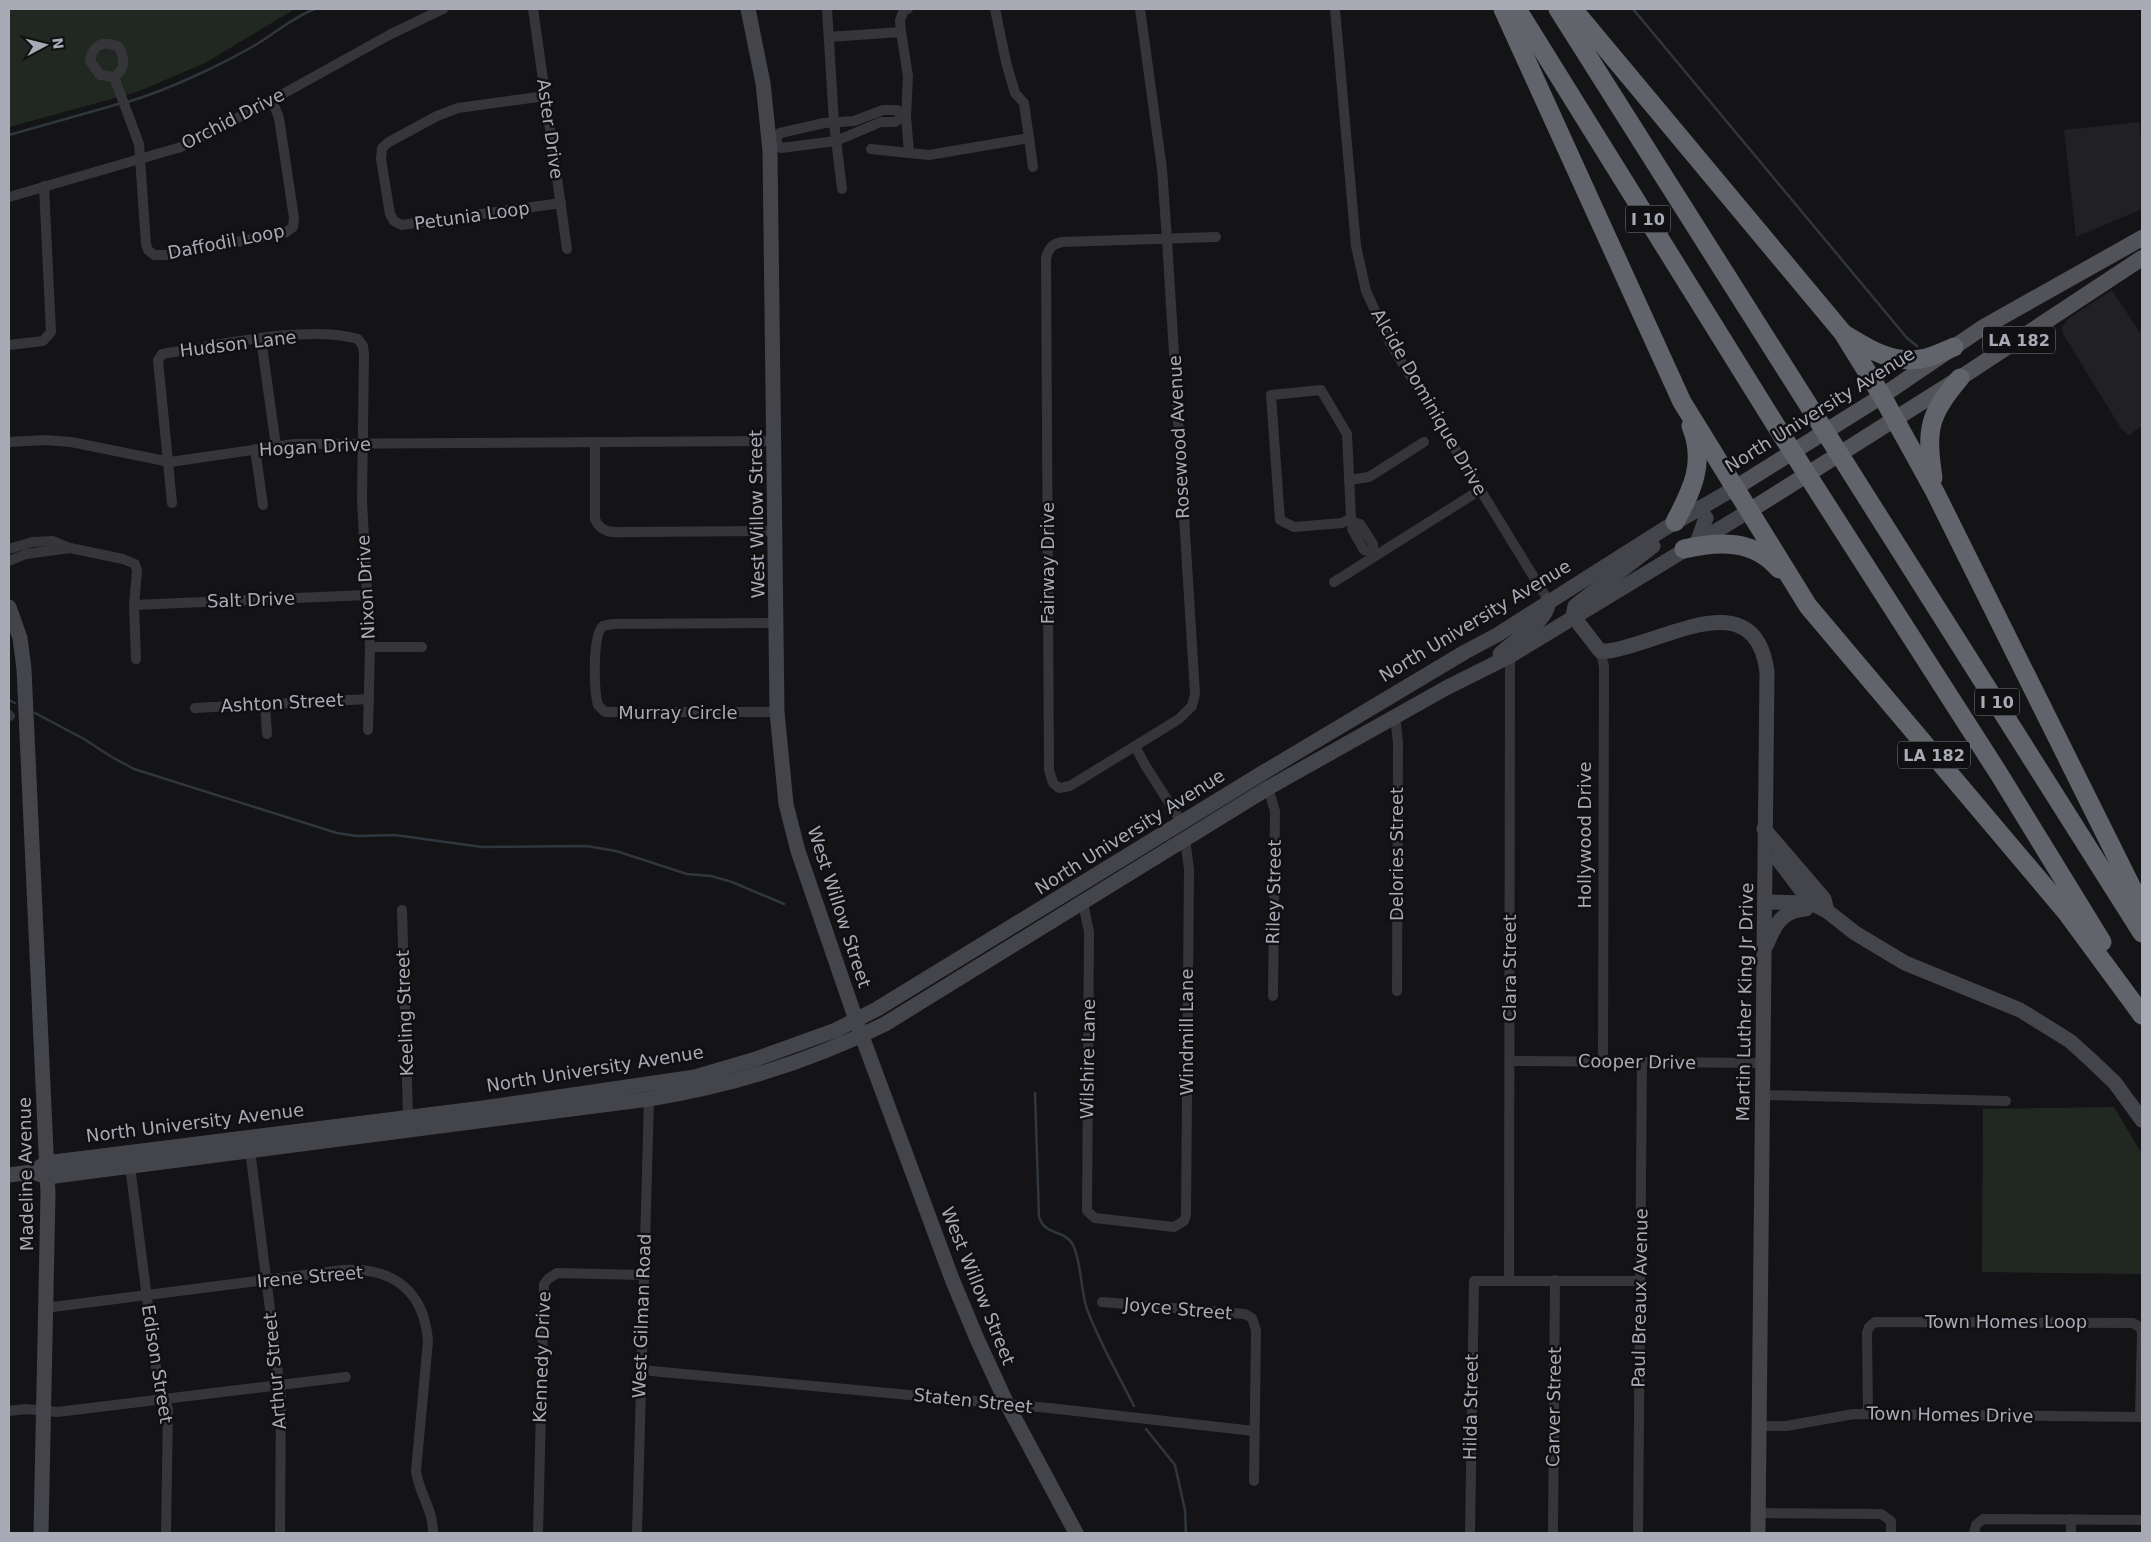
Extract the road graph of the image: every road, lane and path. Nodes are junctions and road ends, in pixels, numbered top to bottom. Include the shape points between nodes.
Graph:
1 (444, 9) edge
2 (533, 9) edge
3 (748, 9) edge
4 (827, 9) edge
5 (908, 9) edge
6 (995, 9) edge
7 (1140, 9) edge
8 (1335, 9) edge
9 (1503, 9) edge
10 (1517, 9) edge
11 (1558, 9) edge
12 (1573, 9) edge
13 (900, 32) junction
14 (829, 38) junction
15 (114, 77) dead end
16 (545, 96) junction
17 (272, 100) junction
18 (905, 116) junction
19 (834, 123) junction
20 (807, 127) junction
21 (1029, 138) junction
22 (836, 141) junction
23 (772, 142) junction
24 (816, 143) junction
25 (870, 149) dead end
26 (909, 153) junction
27 (141, 158) junction
28 (1033, 166) dead end
29 (44, 186) junction
30 (842, 189) dead end
31 (9, 197) edge
32 (561, 203) junction
33 (1216, 237) dead end
34 (2142, 238) edge
35 (1168, 240) junction
36 (567, 249) dead end
37 (2142, 258) edge
38 (1843, 333) junction
39 (261, 339) junction
40 (9, 345) edge
41 (1954, 348) junction
42 (1960, 378) junction
43 (1882, 396) junction
44 (1682, 402) junction
45 (1895, 419) junction
46 (775, 441) junction
47 (9, 442) edge
48 (1424, 442) dead end
49 (362, 444) junction
50 (595, 444) junction
51 (276, 446) junction
52 (255, 449) junction
53 (170, 462) junction
54 (1350, 480) junction
55 (1735, 488) junction
56 (1480, 490) junction
57 (1935, 492) junction
58 (172, 503) dead end
59 (263, 506) dead end
60 (1700, 508) junction
61 (1749, 510) junction
62 (1352, 520) junction
63 (1670, 525) junction
64 (777, 530) junction
65 (1691, 545) junction
66 (9, 548) edge
67 (70, 548) junction
68 (1374, 554) junction
69 (9, 560) edge
70 (1334, 582) dead end
71 (367, 596) junction
72 (1548, 600) junction
73 (134, 605) junction
74 (1808, 606) junction
75 (9, 607) edge
76 (1575, 618) junction
77 (778, 623) junction
78 (370, 647) junction
79 (422, 647) dead end
80 (1600, 651) junction
81 (1465, 652) junction
82 (1510, 656) junction
83 (136, 659) dead end
84 (1491, 665) junction
85 (1446, 688) junction
86 (1391, 696) junction
87 (369, 699) junction
88 (265, 704) junction
89 (195, 708) dead end
90 (777, 712) junction
91 (1395, 716) junction
92 (368, 730) dead end
93 (268, 734) dead end
94 (1135, 746) junction
95 (1268, 788) junction
96 (1182, 823) junction
97 (1764, 836) junction
98 (1185, 839) junction
99 (1079, 886) junction
100 (1765, 902) junction
101 (1811, 902) junction
102 (1083, 903) junction
103 (2142, 908) edge
104 (402, 910) dead end
105 (1827, 911) junction
106 (2142, 933) edge
107 (1765, 951) junction
108 (1397, 991) dead end
109 (1273, 996) dead end
110 (2142, 1009) edge
111 (2142, 1015) edge
112 (856, 1020) junction
113 (863, 1035) junction
114 (1511, 1061) junction
115 (1603, 1061) junction
116 (1642, 1062) junction
117 (1763, 1063) junction
118 (1763, 1095) junction
119 (649, 1100) junction
120 (2006, 1101) dead end
121 (408, 1116) junction
122 (2142, 1120) edge
123 (250, 1150) junction
124 (130, 1166) junction
125 (46, 1170) junction
126 (9, 1175) edge
127 (1090, 1215) joint
128 (643, 1275) junction
129 (267, 1280) junction
130 (1510, 1280) junction
131 (1555, 1280) junction
132 (1640, 1281) junction
133 (147, 1295) junction
134 (1102, 1302) dead end
135 (45, 1308) junction
136 (641, 1370) junction
137 (346, 1376) dead end
138 (280, 1384) junction
139 (164, 1398) junction
140 (1008, 1406) junction
141 (43, 1410) junction
142 (9, 1411) edge
143 (1868, 1414) junction
144 (2141, 1417) edge
145 (1759, 1426) junction
146 (1254, 1430) junction
147 (1254, 1481) dead end
148 (1758, 1513) junction
149 (2071, 1519) junction
150 (2142, 1520) edge
151 (41, 1533) edge
152 (166, 1533) edge
153 (280, 1533) edge
154 (434, 1533) edge
155 (538, 1533) edge
156 (638, 1533) edge
157 (1076, 1533) edge
158 (1470, 1533) edge
159 (1553, 1533) edge
160 (1638, 1533) edge
161 (1758, 1533) edge
162 (1892, 1533) edge
163 (1974, 1533) edge
164 (2071, 1533) edge

1 - 17 street, Orchid Drive via 391,34
2 - 16 street, Aster Drive
3 - 23 main road, West Willow Street
4 - 14 street
5 - 13 street via 904,10 900,20
6 - 21 street via 1015,93 1024,103
7 - 35 street, Rosewood Avenue via 1162,169
8 - 56 street, Alcide Dominique Drive via 1356,246 1366,291 1390,343
9 - 44 highway
10 - 110 highway, I 10 via 1778,429 2004,782
11 - 106 highway, I 10
12 - 38 highway
13 - 14 street
13 - 18 street via 908,76
14 - 19 street
15 - 27 street, Daffodil Loop via 139,144
16 - 32 street, Aster Drive
16 - 32 street, Petunia Loop via 458,108 437,116 384,145 381,159 390,214 402,226
17 - 27 street, Orchid Drive via 181,147
17 - 27 street, Daffodil Loop via 279,118 294,218 293,228 289,231 166,255 150,253 146,244
18 - 19 street via 897,110 883,110 854,121
18 - 22 street via 895,122 881,122
18 - 26 street
19 - 20 street
19 - 22 street
20 - 23 street via 780,133
20 - 24 street via 818,134
21 - 26 street via 929,155
21 - 28 street
22 - 24 street
22 - 30 street
23 - 24 street via 781,148
23 - 46 main road, West Willow Street
25 - 26 street
27 - 29 street, Orchid Drive
29 - 31 street, Orchid Drive
29 - 40 street via 51,332 43,341
32 - 36 street, Aster Drive
33 - 35 street
34 - 41 main road, North University Avenue / LA 182 via 1982,328
35 - 94 street, Rosewood Avenue via 1195,694 1186,713
35 - 94 street, Fairway Drive via 1062,242 1051,246 1046,258 1051,779 1059,788 1070,786
37 - 42 main road, North University Avenue / LA 182
38 - 41 highway via 1892,358 1920,360
38 - 43 highway
39 - 49 street, Hudson Lane via 290,336 358,339 364,354
39 - 51 street
39 - 53 street, Hudson Lane via 162,354 158,360
41 - 43 main road, North University Avenue / LA 182
42 - 45 main road, North University Avenue / LA 182
42 - 57 highway via 1941,400 1931,427 1929,451
43 - 45 highway
43 - 55 main road, North University Avenue / LA 182
44 - 55 highway
44 - 63 highway via 1696,436 1697,467 1691,492
45 - 57 highway
45 - 61 main road, North University Avenue
46 - 50 street, Hogan Drive
46 - 64 main road, West Willow Street
47 - 53 street, Hogan Drive via 71,442
48 - 54 street via 1369,477
49 - 50 street, Hogan Drive
49 - 51 street, Hogan Drive
49 - 71 street, Nixon Drive
50 - 64 street via 595,519 602,530
51 - 52 street, Hogan Drive
52 - 53 street, Hogan Drive
52 - 59 street
53 - 58 street, Hudson Lane
54 - 62 street
54 - 62 street via 1348,434 1321,390 1271,395 1280,520 1294,528
55 - 60 main road, North University Avenue
55 - 61 highway, LA 182
56 - 68 street
56 - 72 street, Alcide Dominique Drive
57 - 103 highway
60 - 63 main road, North University Avenue
60 - 65 main road via 1706,518
61 - 65 main road, North University Avenue
61 - 74 highway, LA 182
62 - 68 street via 1360,524 1362,535 1373,544
63 - 72 main road, North University Avenue
63 - 76 main road via 1656,543 1575,606
64 - 77 main road, West Willow Street
65 - 74 highway via 1725,543 1770,558
65 - 76 main road, North University Avenue
66 - 67 street via 43,540
67 - 69 street via 26,554
67 - 73 street via 135,564
68 - 70 street
71 - 73 street, Salt Drive
71 - 78 street, Nixon Drive
72 - 81 main road, North University Avenue via 1497,635
72 - 84 main road via 1546,612 1539,620
73 - 83 street
74 - 111 highway, LA 182 via 2067,913
75 - 125 main road, Madeline Avenue via 20,638 24,669
76 - 80 main road, Hollywood Drive
76 - 82 main road, North University Avenue
77 - 90 main road, West Willow Street
77 - 90 street, Murray Circle via 607,625 597,636 596,683 598,705 605,712
78 - 79 street
78 - 87 street, Nixon Drive
80 - 97 main road, Martin Luther King Jr Drive via 1625,648 1713,622 1730,622 1755,636 1765,654 1768,672
80 - 115 street, Hollywood Drive via 1604,666
81 - 85 main road via 1444,677
81 - 86 main road, North University Avenue
82 - 84 main road, North University Avenue
82 - 114 street, Clara Street
84 - 85 main road, North University Avenue
85 - 91 main road, North University Avenue
86 - 91 main road
86 - 96 main road, North University Avenue
87 - 88 street, Ashton Street
87 - 92 street, Nixon Drive
88 - 89 street, Ashton Street
88 - 93 street
90 - 112 main road, West Willow Street via 786,804 798,851
91 - 95 main road, North University Avenue
91 - 108 street, Delories Street via 1398,743
94 - 96 street
95 - 98 main road, North University Avenue
95 - 109 street, Riley Street via 1275,811
96 - 99 main road, North University Avenue
97 - 100 main road, Martin Luther King Jr Drive
97 - 101 main road
97 - 105 main road via 1824,899
98 - 102 main road, North University Avenue
98 - 127 street, Windmill Lane via 1188,894 1186,1214 1182,1223 1168,1227
99 - 102 main road
99 - 112 main road, North University Avenue
100 - 101 main road
100 - 107 main road, Martin Luther King Jr Drive
101 - 105 main road
102 - 113 main road, North University Avenue
102 - 127 street, Wilshire Lane via 1089,932 1087,1211
104 - 121 street, Keeling Street
105 - 107 main road via 1811,908 1787,912 1773,929
105 - 122 main road via 1855,933 1905,963 2020,1010 2046,1025 2070,1041 2115,1083
107 - 117 main road, Martin Luther King Jr Drive
112 - 113 main road, West Willow Street
112 - 121 main road, North University Avenue via 756,1059 695,1077
113 - 119 main road, North University Avenue via 746,1078
113 - 140 main road, West Willow Street via 952,1279
114 - 115 street, Cooper Drive
114 - 130 street, Clara Street
115 - 116 street, Cooper Drive
116 - 117 street, Cooper Drive
116 - 132 street, Paul Breaux Avenue
117 - 118 main road, Martin Luther King Jr Drive
118 - 120 street
118 - 145 main road, Martin Luther King Jr Drive
119 - 123 main road, North University Avenue
119 - 128 street, West Gilman Road
121 - 125 main road, North University Avenue
123 - 124 main road, North University Avenue
123 - 129 street, Arthur Street
124 - 125 main road, North University Avenue
124 - 133 street, Edison Street
125 - 126 main road, North University Avenue
125 - 135 main road, Madeline Avenue
128 - 136 street, West Gilman Road
128 - 155 street, Kennedy Drive via 558,1273 544,1284
129 - 133 street, Irene Street
129 - 138 street, Arthur Street
129 - 154 street, Irene Street via 366,1270 398,1281 420,1306 428,1341 416,1470 420,1488 431,1510
130 - 131 street
130 - 158 street, Hilda Street via 1474,1281
131 - 132 street
131 - 159 street, Carver Street
132 - 160 street, Paul Breaux Avenue
133 - 135 street, Irene Street
133 - 139 street, Edison Street via 158,1383
134 - 146 street, Joyce Street via 1245,1314 1252,1318 1256,1330
135 - 141 main road, Madeline Avenue
136 - 140 street, Staten Street
136 - 156 street, West Gilman Road
137 - 138 street
138 - 139 street
138 - 153 street, Arthur Street
139 - 141 street via 57,1412
139 - 152 street, Edison Street via 168,1409
140 - 146 street, Staten Street
140 - 157 main road, West Willow Street
141 - 142 street
141 - 151 main road, Madeline Avenue
143 - 144 street, Town Homes Drive
143 - 144 street, Town Homes Loop via 1867,1333 1875,1322 2133,1323 2141,1328 2142,1333
143 - 145 street, Town Homes Drive via 1841,1415 1786,1426
145 - 148 main road, Martin Luther King Jr Drive
146 - 147 street
148 - 161 main road, Martin Luther King Jr Drive
148 - 162 street via 1880,1514 1890,1521
149 - 150 street
149 - 163 street via 1983,1519 1976,1525
149 - 164 street

